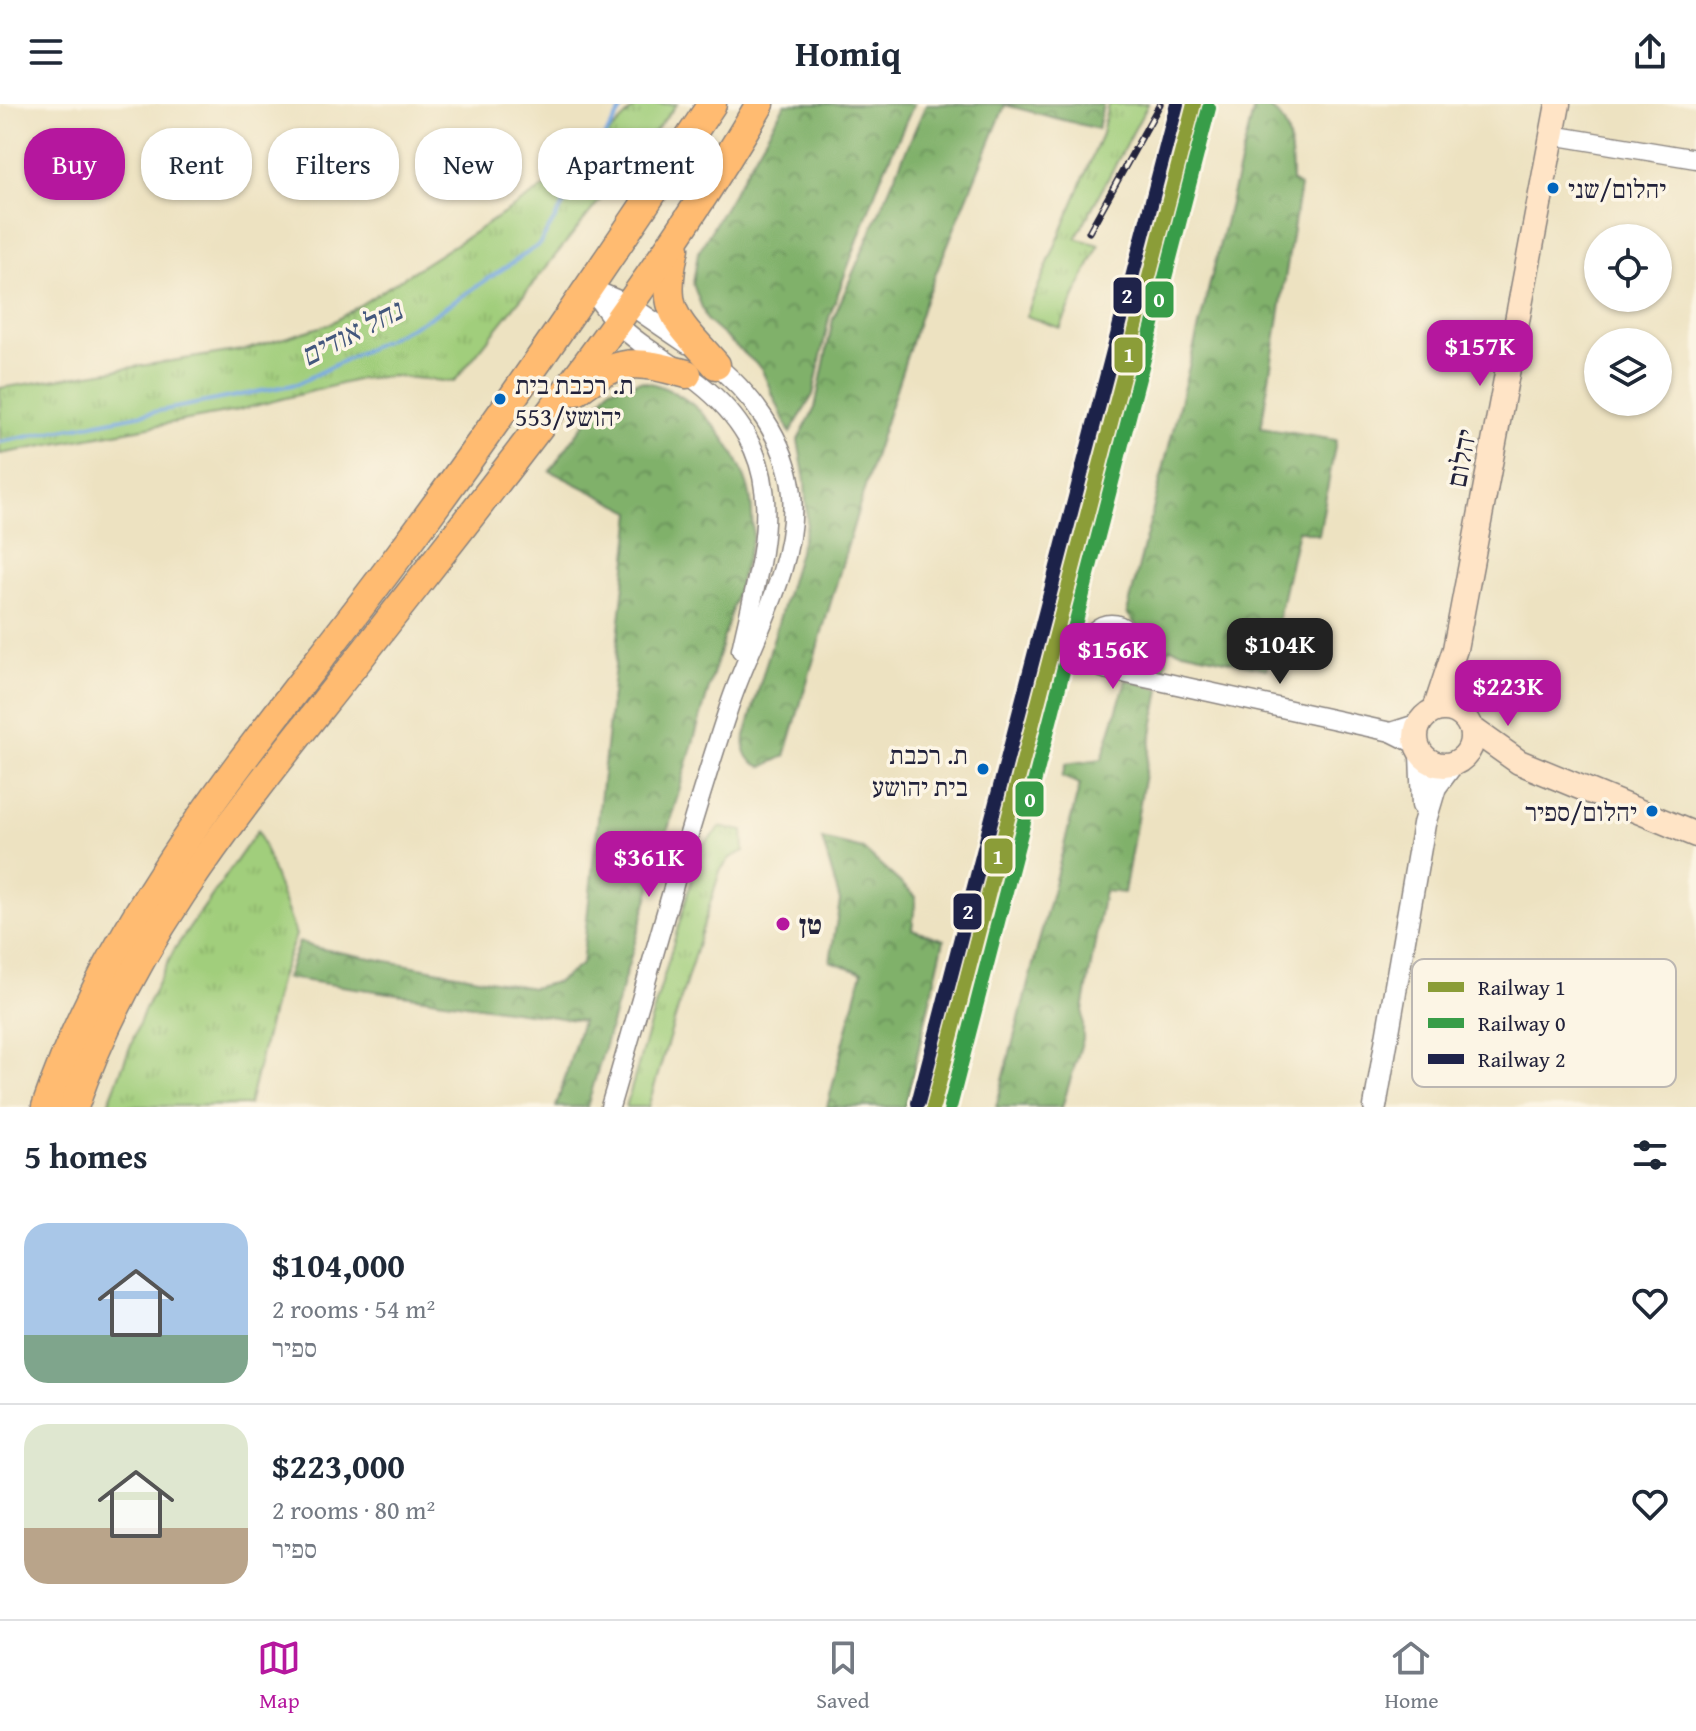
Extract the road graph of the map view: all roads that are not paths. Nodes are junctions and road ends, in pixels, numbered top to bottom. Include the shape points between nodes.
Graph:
1 (712, 104) edge
2 (760, 104) edge
3 (1558, 104) edge
4 (1552, 135) junction
5 (1696, 159) edge
6 (678, 234) junction
7 (590, 288) junction
8 (624, 314) junction
9 (716, 365) junction
10 (687, 374) junction
11 (548, 413) junction
12 (1455, 649) junction
13 (1133, 655) junction
14 (1109, 670) junction
15 (1160, 681) junction
16 (730, 704) junction
17 (1466, 722) junction
18 (1423, 733) junction
19 (1457, 761) junction
20 (1519, 762) junction
21 (1696, 835) edge
22 (1422, 838) junction
23 (46, 1107) edge
24 (74, 1107) edge
25 (610, 1107) edge
26 (1375, 1107) edge

1 - 7 main road
2 - 6 main road
3 - 4 main road, יהלום
4 - 5 street
4 - 12 main road, יהלום
6 - 8 main road
6 - 9 main road via 667,281 671,309
7 - 8 street
7 - 23 main road via 399,555 166,865 94,989
8 - 9 street
8 - 10 street
8 - 11 main road
9 - 16 street via 764,418 792,493 783,562
10 - 11 main road via 647,363 618,364
10 - 16 street via 720,401 744,431 763,472 767,495 761,556
11 - 24 main road via 194,872 118,1000
12 - 17 main road, יהלום via 1456,693
12 - 18 main road, יהלום
13 - 14 street via 1123,667
13 - 14 street via 1130,633 1118,624 1102,625 1089,639 1088,653 1096,665
13 - 15 street via 1140,668
14 - 15 street
15 - 18 street via 1391,732
16 - 25 street
17 - 18 main road via 1451,709
17 - 19 main road via 1470,746
17 - 20 main road
18 - 19 main road via 1437,764
18 - 22 street, יהלום
19 - 20 main road via 1482,757
19 - 22 street, יהלום via 1435,787
20 - 21 main road
22 - 26 street, יהלום

